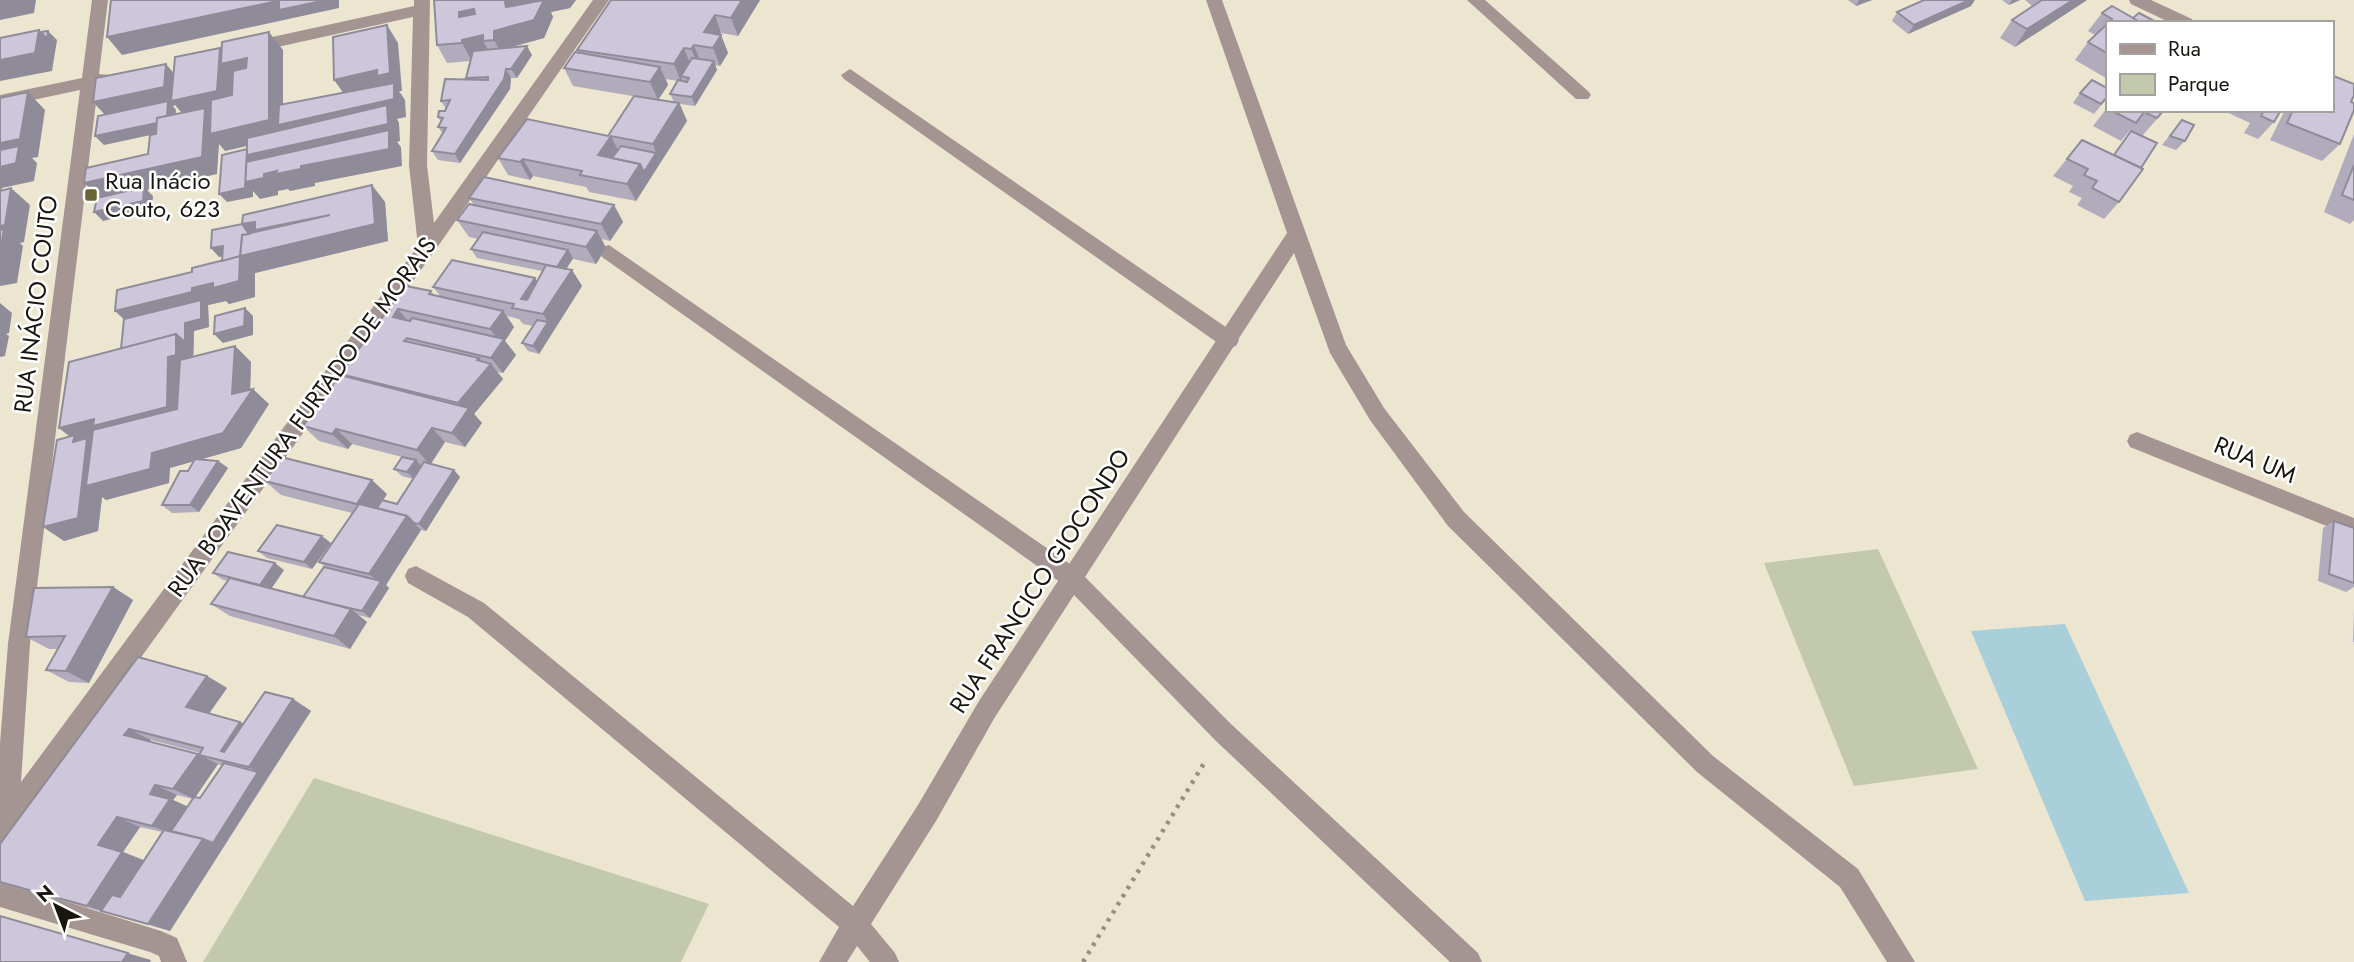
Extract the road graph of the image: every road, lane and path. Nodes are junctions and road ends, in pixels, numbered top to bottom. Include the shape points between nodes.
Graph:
1 (100, 0) edge
2 (601, 0) edge
3 (1214, 0) edge
4 (1475, 0) edge
5 (2137, 0) edge
6 (423, 4) edge
7 (2182, 21) edge
8 (237, 50) edge
9 (850, 75) dead end
10 (117, 76) edge
11 (90, 82) junction
12 (1582, 95) dead end
13 (0, 101) edge
14 (1298, 232) junction
15 (427, 247) junction
16 (609, 252) dead end
17 (1228, 340) junction
18 (2137, 441) dead end
19 (2354, 528) edge
20 (416, 576) dead end
21 (1072, 578) junction
22 (1223, 733) junction
23 (3, 827) edge
24 (0, 894) edge
25 (855, 924) junction
26 (174, 962) edge
27 (832, 962) edge
28 (886, 962) edge
29 (1083, 962) edge
30 (1469, 962) edge
31 (1902, 962) edge

1 - 11 street, RUA INÁCIO COUTO
2 - 15 street, RUA BOAVENTURA FURTADO DE MORAIS
3 - 14 street
4 - 12 street
5 - 7 street
6 - 8 street
6 - 15 street via 418,165
9 - 17 street
10 - 11 street
11 - 13 street
11 - 23 street, RUA INÁCIO COUTO via 19,644
14 - 17 street, RUA FRANCICO GIOCONDO
14 - 31 street via 1337,347 1377,414 1456,519 1705,764 1849,878
15 - 23 street, RUA BOAVENTURA FURTADO DE MORAIS
16 - 21 street
17 - 21 street, RUA FRANCICO GIOCONDO
18 - 19 street, RUA UM
20 - 25 street via 476,610
21 - 22 street
21 - 25 street, RUA FRANCICO GIOCONDO
22 - 29 path
22 - 30 street
24 - 26 street via 152,940 168,947
25 - 27 street, RUA FRANCICO GIOCONDO
25 - 28 street

